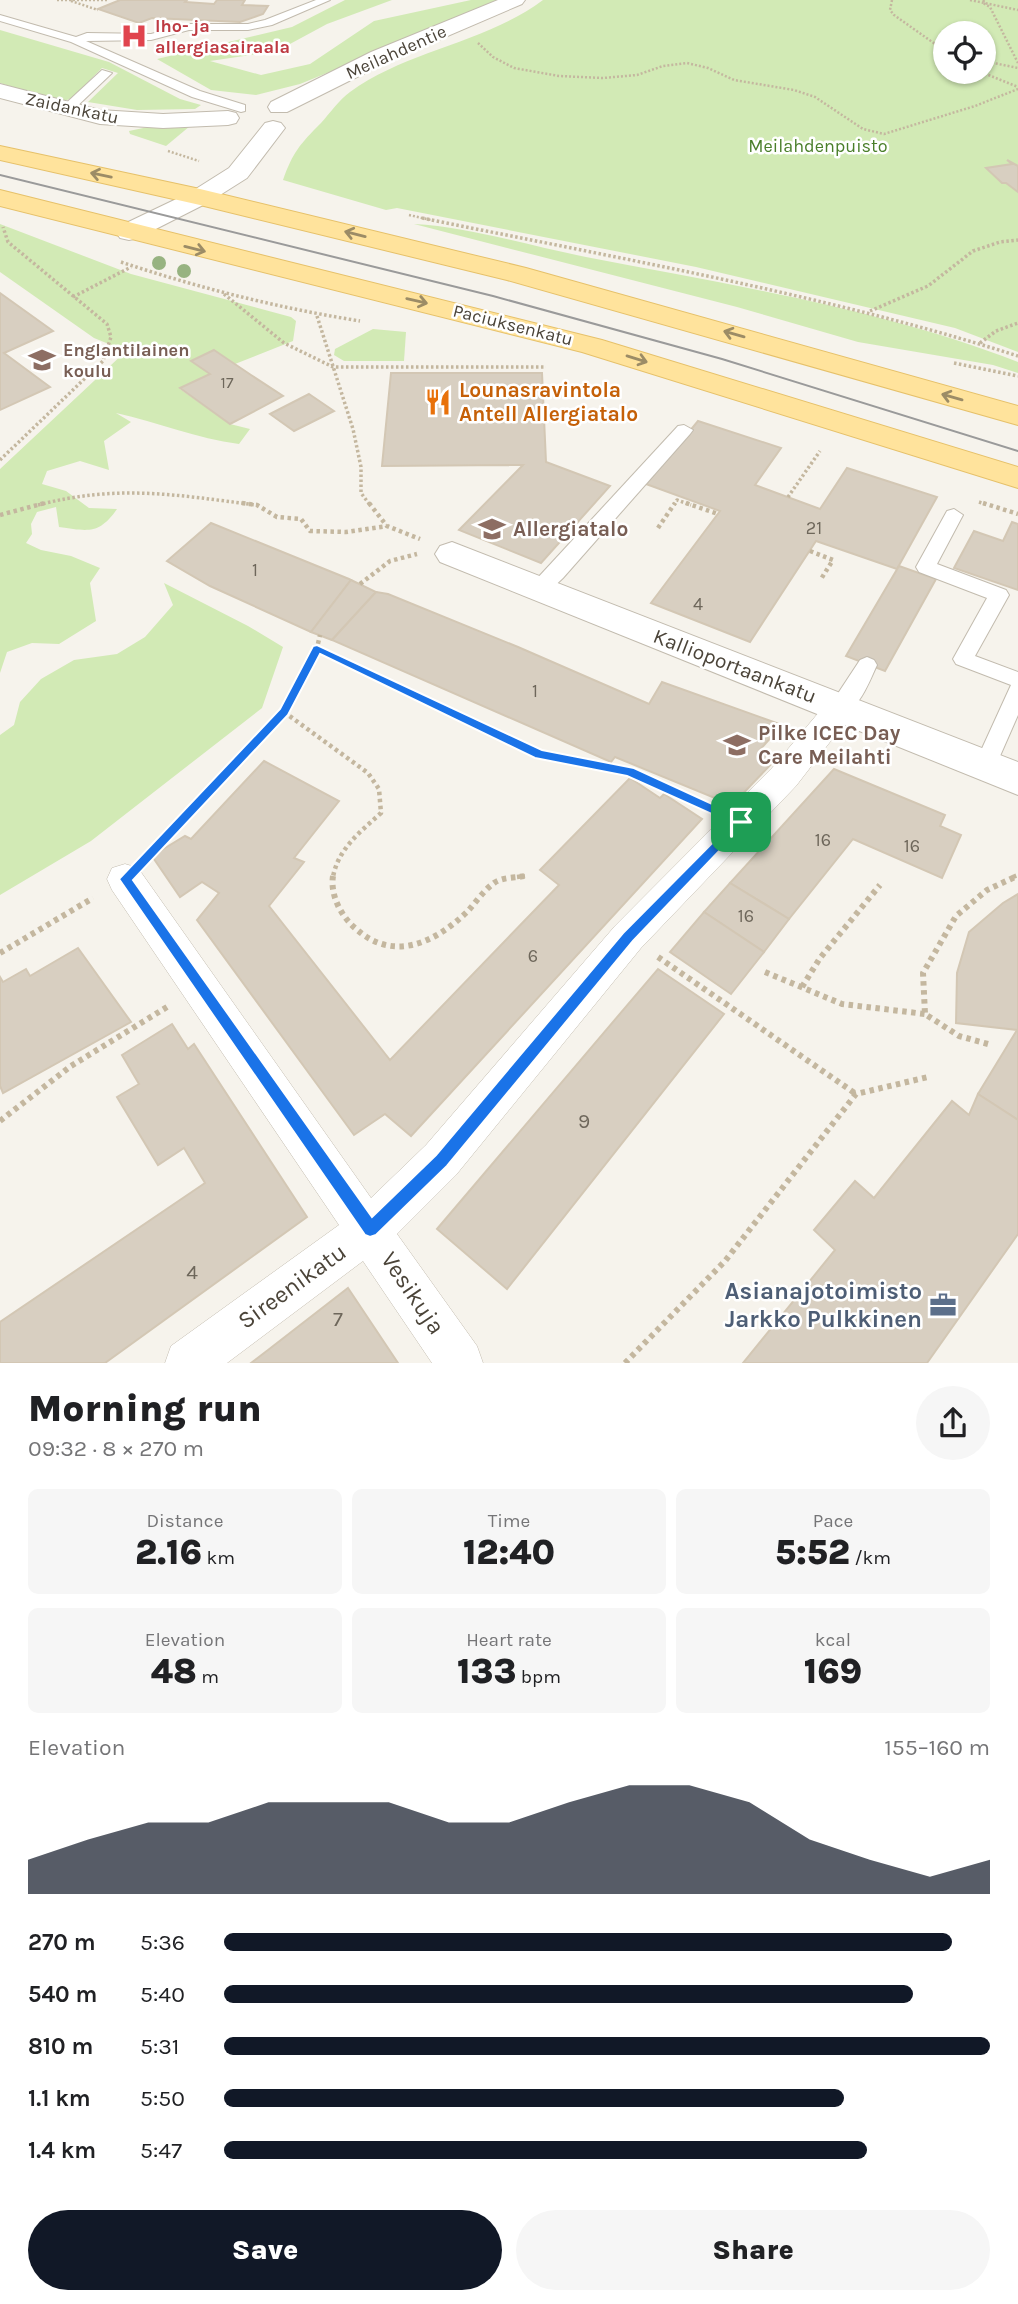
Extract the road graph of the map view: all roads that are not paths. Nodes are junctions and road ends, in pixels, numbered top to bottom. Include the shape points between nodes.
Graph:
1 (326, 0) edge
2 (515, 0) edge
3 (0, 18) edge
4 (75, 40) junction
5 (106, 73) dead end
6 (0, 91) edge
7 (66, 109) junction
8 (276, 117) junction
9 (235, 119) junction
10 (0, 153) edge
11 (223, 154) dead end
12 (200, 183) junction
13 (161, 188) junction
14 (3, 207) edge
15 (129, 232) junction
16 (1018, 416) edge
17 (684, 430) dead end
18 (1018, 478) edge
19 (954, 515) dead end
20 (446, 551) road end
21 (540, 588) junction
22 (867, 665) dead end
23 (1018, 680) edge
24 (1018, 691) edge
25 (841, 707) junction
26 (1002, 772) edge
27 (125, 879) road end
28 (370, 1229) junction
29 (188, 1363) edge
30 (460, 1363) edge

1 - 4 lane via 248,27 190,27 151,37 87,36
2 - 8 street, Meilahdentie via 379,57
3 - 4 lane
4 - 9 lane via 196,94
5 - 7 lane
6 - 7 street, Zaidankatu
7 - 9 street, Zaidankatu via 130,120
8 - 9 street, Zaidankatu
8 - 12 street, Meilahdentie via 238,173
9 - 11 street via 242,137
13 -> 10 main road
12 - 13 main road
12 - 15 street, Meilahdentie
16 -> 12 main road
13 - 15 street
14 - 15 main road, Paciuksenkatu
15 -> 18 main road, Paciuksenkatu via 593,346
17 - 21 lane
19 - 23 lane via 926,567 999,595 963,659
20 - 21 street, Kallioportaankatu
21 - 25 street, Kallioportaankatu
22 - 25 lane
24 - 26 lane
25 - 26 street, Kallioportaankatu
25 - 28 street, Sireenikatu via 784,777 628,937 441,1160
27 - 28 street, Vesikuja
28 - 29 street, Sireenikatu
28 - 30 street, Vesikuja

